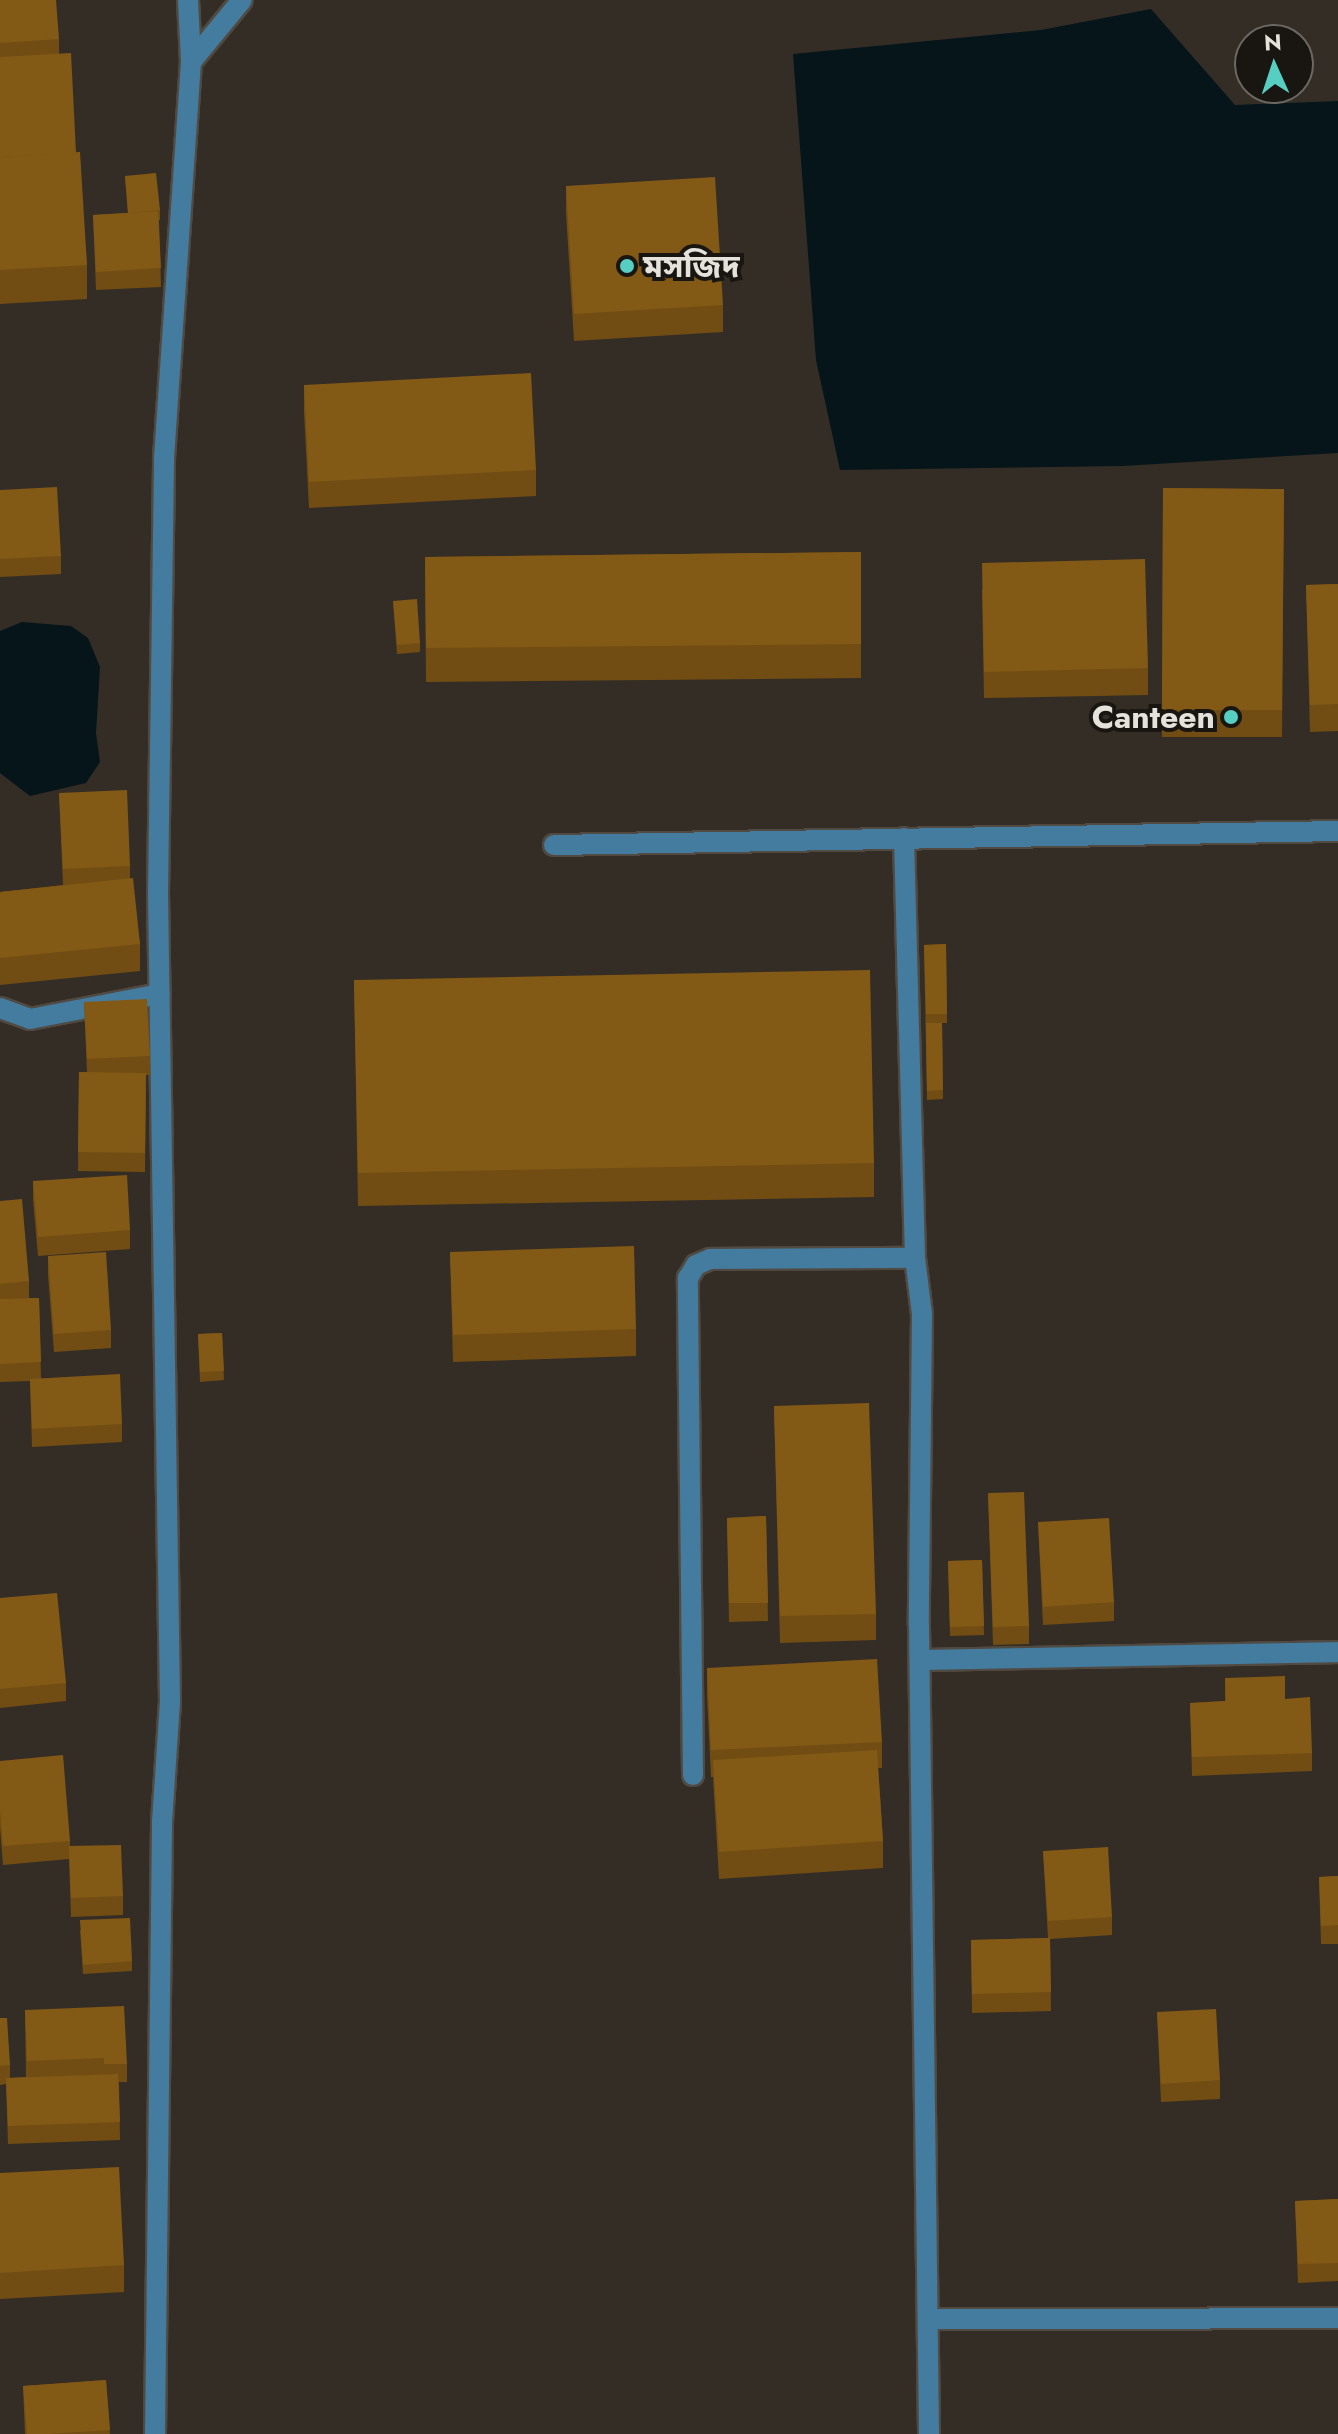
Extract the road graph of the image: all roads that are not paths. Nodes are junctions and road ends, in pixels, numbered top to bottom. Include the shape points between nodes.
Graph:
1 (188, 0) edge
2 (242, 0) edge
3 (191, 62) junction
4 (1338, 831) edge
5 (904, 838) junction
6 (554, 845) dead end
7 (160, 994) junction
8 (0, 1008) edge
9 (915, 1258) junction
10 (1338, 1652) edge
11 (920, 1660) junction
12 (693, 1775) dead end
13 (1338, 2318) edge
14 (928, 2319) junction
15 (155, 2434) edge
16 (929, 2434) edge

1 - 3 street
2 - 3 street
3 - 7 street via 164,458
4 - 5 street
5 - 6 street
5 - 9 street
7 - 8 street via 30,1019
7 - 15 street via 170,1701 162,1822
9 - 11 street via 922,1314
9 - 12 street via 710,1259 696,1265 688,1278
10 - 11 street
11 - 14 street
13 - 14 street
14 - 16 street

